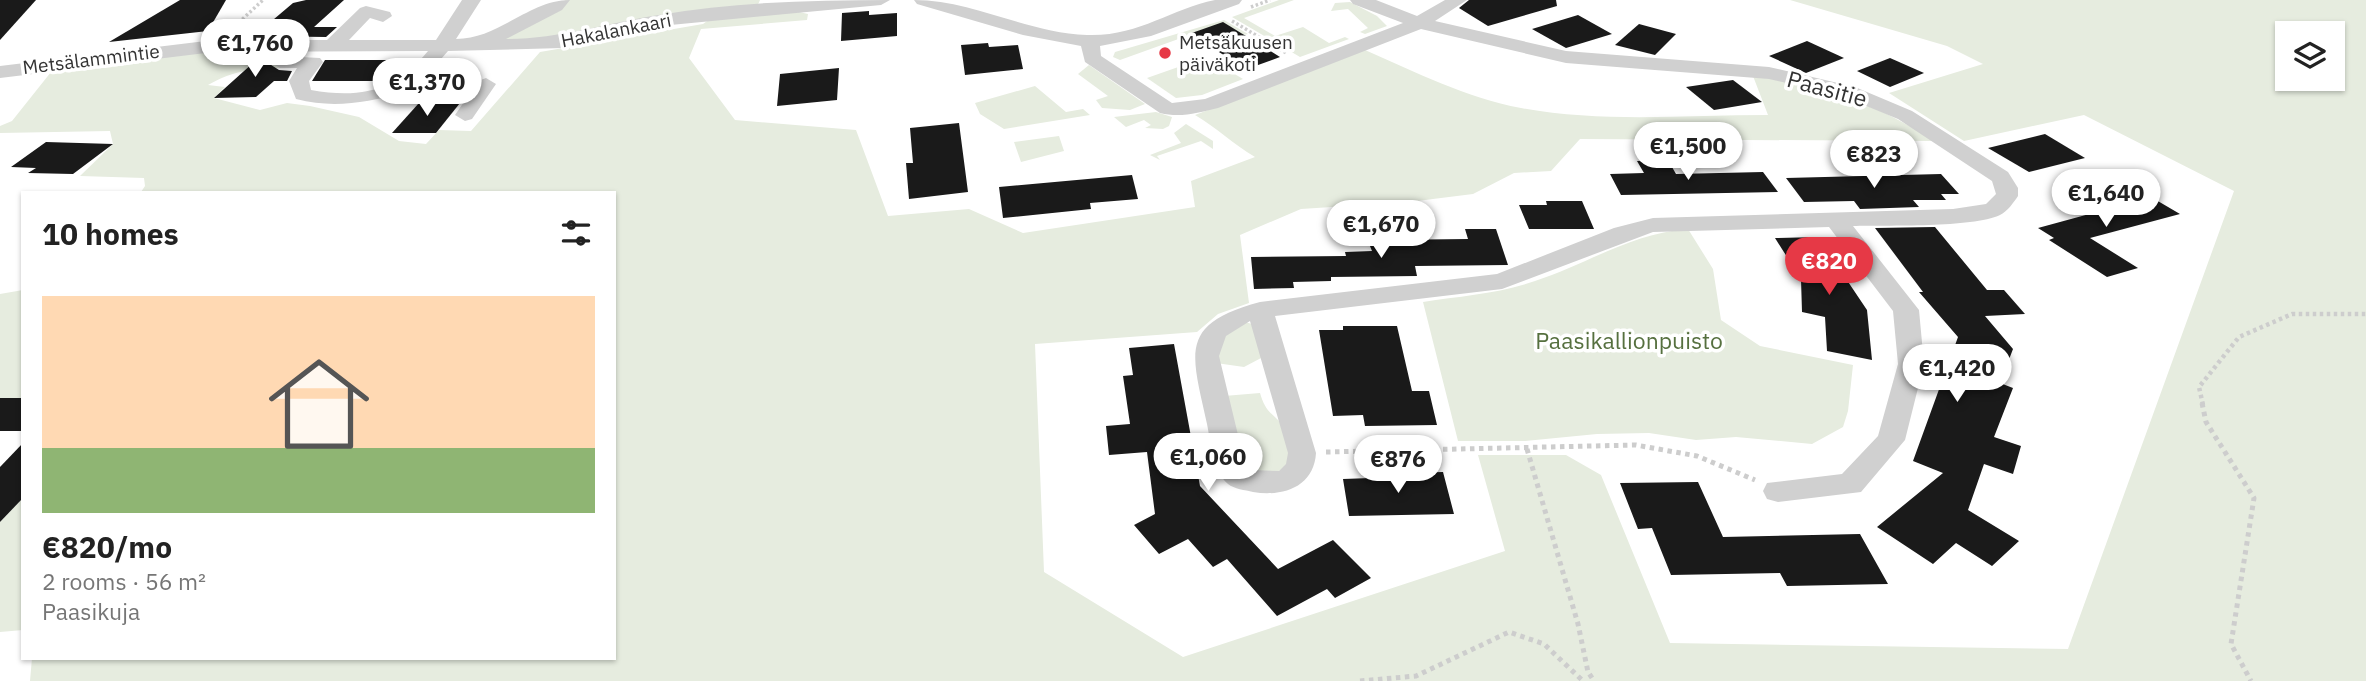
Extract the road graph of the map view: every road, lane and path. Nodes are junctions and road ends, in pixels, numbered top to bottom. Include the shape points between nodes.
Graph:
1 (263, 0) edge
2 (472, 0) edge
3 (561, 0) edge
4 (881, 0) edge
5 (923, 0) edge
6 (1359, 0) edge
7 (1458, 0) edge
8 (1229, 8) edge
9 (374, 9) edge
10 (1420, 23) junction
11 (1090, 41) junction
12 (214, 46) junction
13 (258, 46) junction
14 (332, 46) junction
15 (379, 46) junction
16 (440, 46) junction
17 (480, 46) junction
18 (518, 46) joint
19 (1289, 54) dead end
20 (313, 62) junction
21 (1, 70) edge
22 (399, 87) junction
23 (465, 115) dead end
24 (1835, 219) junction
25 (1260, 310) junction
26 (2366, 314) edge
27 (1527, 449) junction
28 (1302, 453) junction
29 (1778, 491) joint
30 (1360, 681) edge
31 (1583, 681) edge
32 (1594, 681) edge
33 (2250, 681) edge

1 - 12 path
2 - 16 street
3 - 17 street
4 - 18 street, Hakalankaari via 660,20 563,42
5 - 11 street via 1061,38
6 - 10 street, Paasitie
7 - 10 street
8 - 11 street
8 - 19 path
9 - 14 street
10 - 11 street via 1183,110 1160,106 1092,58
10 - 24 street, Paasitie via 1566,57 1769,74 1848,91 1929,128 1988,167 2007,188 2001,204 1980,214
12 - 13 street, Metsälammintie
12 - 21 street, Metsälammintie
13 - 14 street, Metsälammintie
13 - 20 street via 268,60
14 - 15 street, Metsälammintie
15 - 16 street, Metsälammintie
15 - 20 street via 368,57 339,56
16 - 17 street, Metsälammintie
16 - 22 street via 420,71
17 - 18 street, Metsälammintie
20 - 22 street via 299,77 303,95 343,98
22 - 23 street via 486,86
24 - 25 street, Paasitie via 1653,225 1502,281
24 - 29 street via 1906,310 1911,364 1891,440 1850,484
25 - 28 street
25 - 28 street, Paasitie via 1235,318 1208,338 1206,356 1231,468 1240,478 1256,483 1286,480 1298,472
26 - 33 path via 2292,314 2239,337 2199,387 2206,422 2254,498 2231,643
27 - 28 path
27 - 29 path via 1636,444 1670,448 1718,462
27 - 32 path
30 - 31 path via 1416,676 1509,632 1544,645

